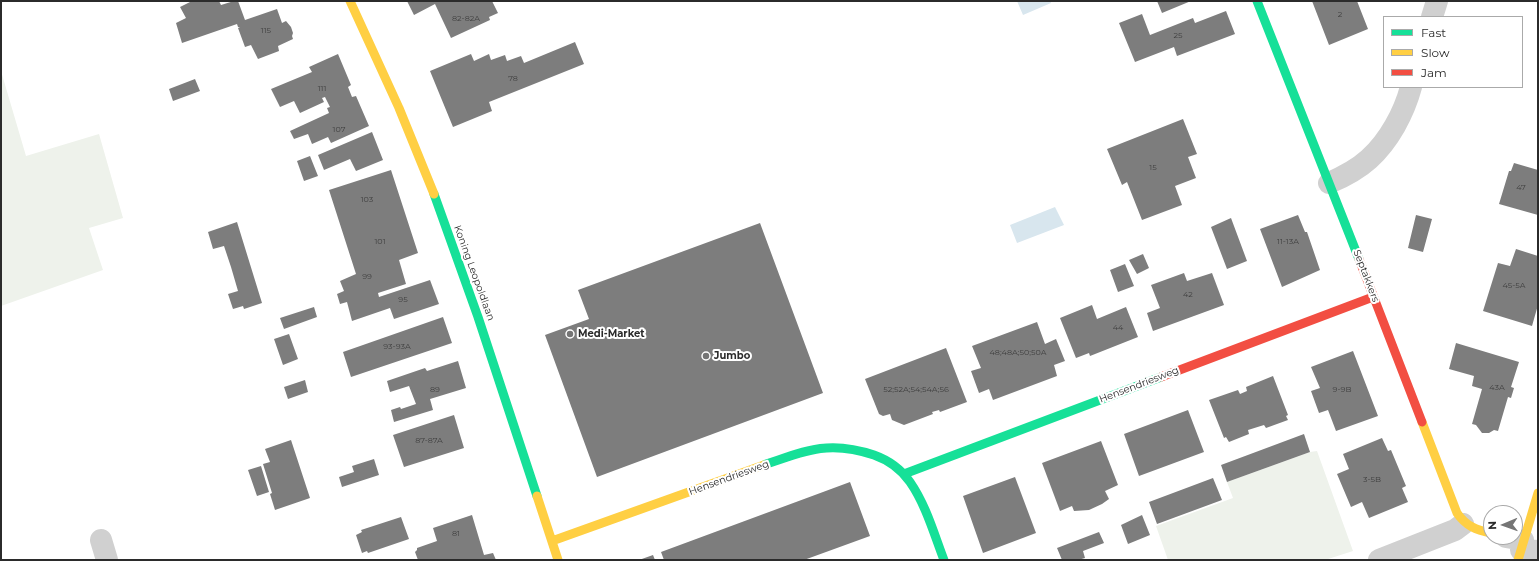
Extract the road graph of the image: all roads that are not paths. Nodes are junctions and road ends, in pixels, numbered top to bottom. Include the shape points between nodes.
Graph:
1 (350, 1) edge
2 (1257, 1) edge
3 (1437, 1) edge
4 (1432, 16) edge
5 (1411, 88) edge
6 (1329, 182) junction
7 (1374, 297) junction
8 (904, 474) junction
9 (1538, 493) edge
10 (1463, 524) junction
11 (1483, 531) edge
12 (552, 541) junction
13 (1521, 548) edge
14 (558, 560) edge
15 (944, 560) edge
16 (1379, 560) edge

1 - 12 street, Koning Leopoldlaan via 379,62 425,172 466,283
2 - 6 street, Septakkers
3 - 4 street
5 - 6 street via 1393,128 1369,159
6 - 7 street, Septakkers
7 - 8 street, Hensendriesweg
7 - 10 street, Septakkers via 1450,498
8 - 12 street, Hensendriesweg via 877,456 840,446 821,446
8 - 15 street, Hensendriesweg via 916,492
9 - 13 street
10 - 11 street
10 - 16 street via 1455,530
12 - 14 street, Koning Leopoldlaan

